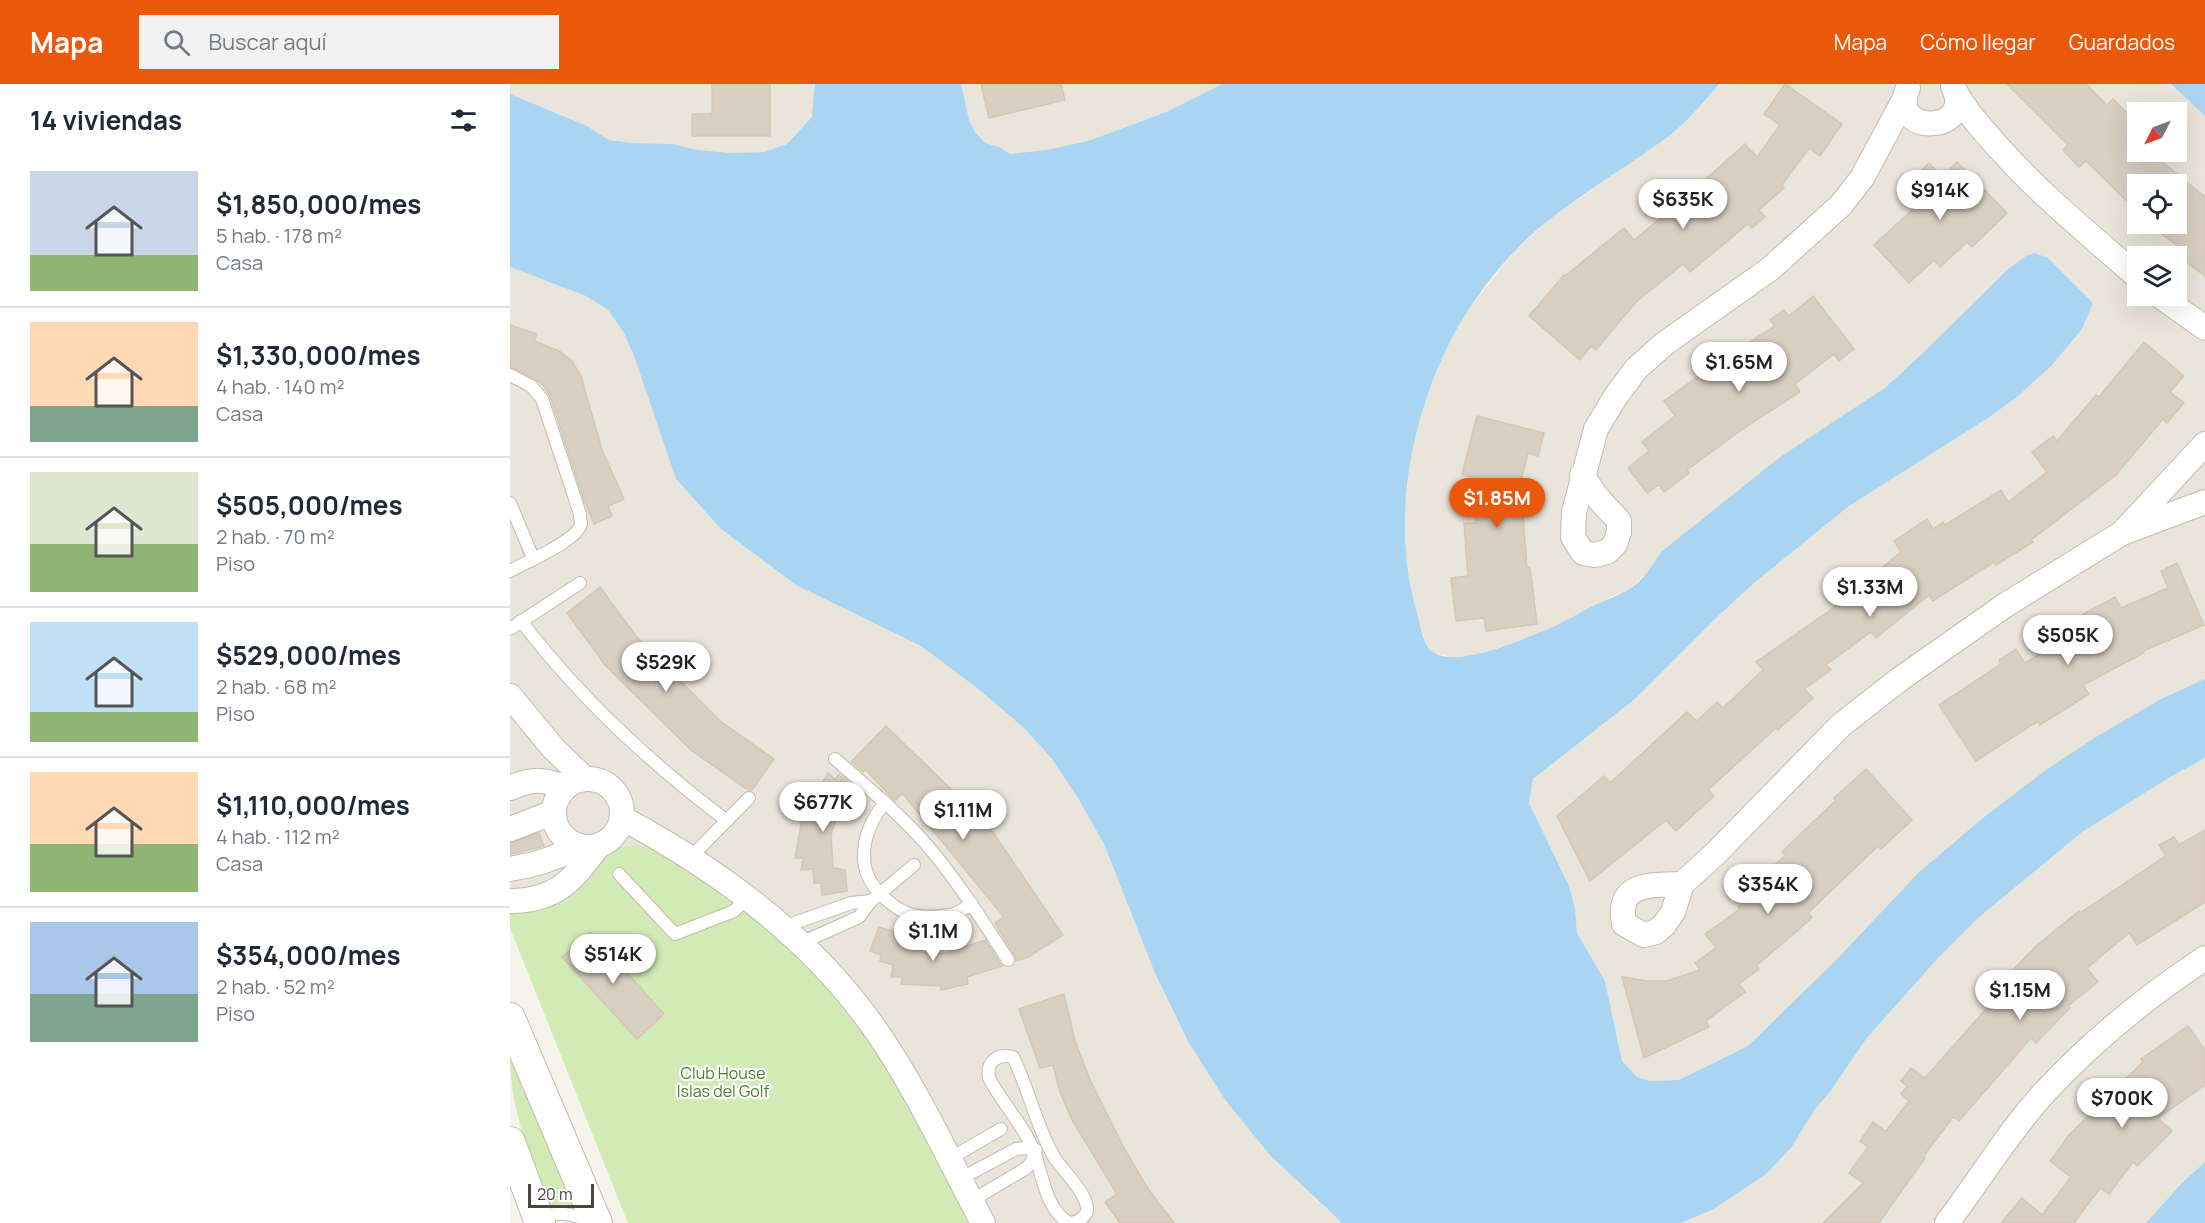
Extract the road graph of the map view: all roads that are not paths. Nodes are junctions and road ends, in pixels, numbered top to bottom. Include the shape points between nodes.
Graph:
1 (1953, 87) edge
2 (1907, 91) edge
3 (1932, 124) junction
4 (1983, 130) junction
5 (1878, 147) junction
6 (2127, 268) edge
7 (2174, 306) edge
8 (2205, 328) edge
9 (510, 375) edge
10 (2205, 444) edge
11 (1582, 475) dead end
12 (2205, 502) edge
13 (510, 503) edge
14 (2122, 533) junction
15 (533, 558) junction
16 (510, 570) edge
17 (580, 583) dead end
18 (521, 621) junction
19 (510, 629) edge
20 (510, 696) edge
21 (835, 759) dead end
22 (575, 783) junction
23 (510, 788) edge
24 (749, 798) dead end
25 (885, 802) junction
26 (554, 812) junction
27 (622, 818) junction
28 (727, 821) junction
29 (510, 829) edge
30 (589, 846) junction
31 (690, 858) junction
32 (914, 865) dead end
33 (510, 869) edge
34 (619, 874) dead end
35 (1682, 884) dead end
36 (747, 897) junction
37 (876, 897) junction
38 (510, 901) edge
39 (972, 904) junction
40 (783, 927) junction
41 (801, 943) junction
42 (2205, 958) edge
43 (1008, 960) dead end
44 (510, 1018) edge
45 (1001, 1129) dead end
46 (510, 1142) edge
47 (1047, 1142) junction
48 (1034, 1151) junction
49 (954, 1169) junction
50 (971, 1201) junction
51 (537, 1222) edge
52 (591, 1223) edge
53 (597, 1223) edge
54 (983, 1223) edge
55 (1071, 1223) edge
56 (1947, 1223) edge

1 - 3 street via 1956,99 1951,115
1 - 4 street
2 - 3 street via 1909,113 1920,122
2 - 5 street
3 - 4 street via 1958,124
3 - 5 street via 1894,136
4 - 6 street via 2022,174
5 - 11 street via 1862,178 1841,205 1770,269 1664,344 1636,369 1596,429
7 - 8 street
9 - 15 lane via 531,386 542,399 580,514 581,524 575,534
10 - 14 street
12 - 14 street
13 - 15 lane
14 - 35 street via 2004,606 1841,725
15 - 16 lane
17 - 18 lane
18 - 19 lane
18 - 28 lane via 543,651 623,736
20 - 22 street via 553,748
21 - 25 lane
22 - 23 street via 526,781
22 - 26 street via 559,795
22 - 27 street via 595,780 613,790 619,798
24 - 28 lane
25 - 37 lane via 872,819 865,843 865,868
25 - 39 lane via 931,850
26 - 29 street
26 - 30 street via 564,837 571,843
27 - 30 street via 614,835
27 - 31 street
28 - 31 lane
30 - 33 street via 533,866
30 - 38 street via 581,870 566,885 544,897
31 - 36 street
32 - 37 lane
34 - 36 lane via 675,934 734,910
36 - 40 street
37 - 39 lane via 910,914 930,917 952,914
37 - 40 lane
37 - 41 lane via 859,917
39 - 43 lane
40 - 41 street
41 - 49 street via 874,1028 911,1085
42 - 56 street via 2118,1021 2042,1095
44 - 53 street
45 - 49 lane
46 - 51 street
47 - 48 lane
47 - 48 lane via 1013,1058 997,1057 990,1064 989,1078
47 - 55 lane via 1087,1207 1078,1222
48 - 49 lane via 1016,1149
48 - 50 lane via 1025,1168
48 - 55 lane via 1052,1208
49 - 50 street
50 - 54 street
51 - 52 lane via 544,1216 566,1214 578,1215

